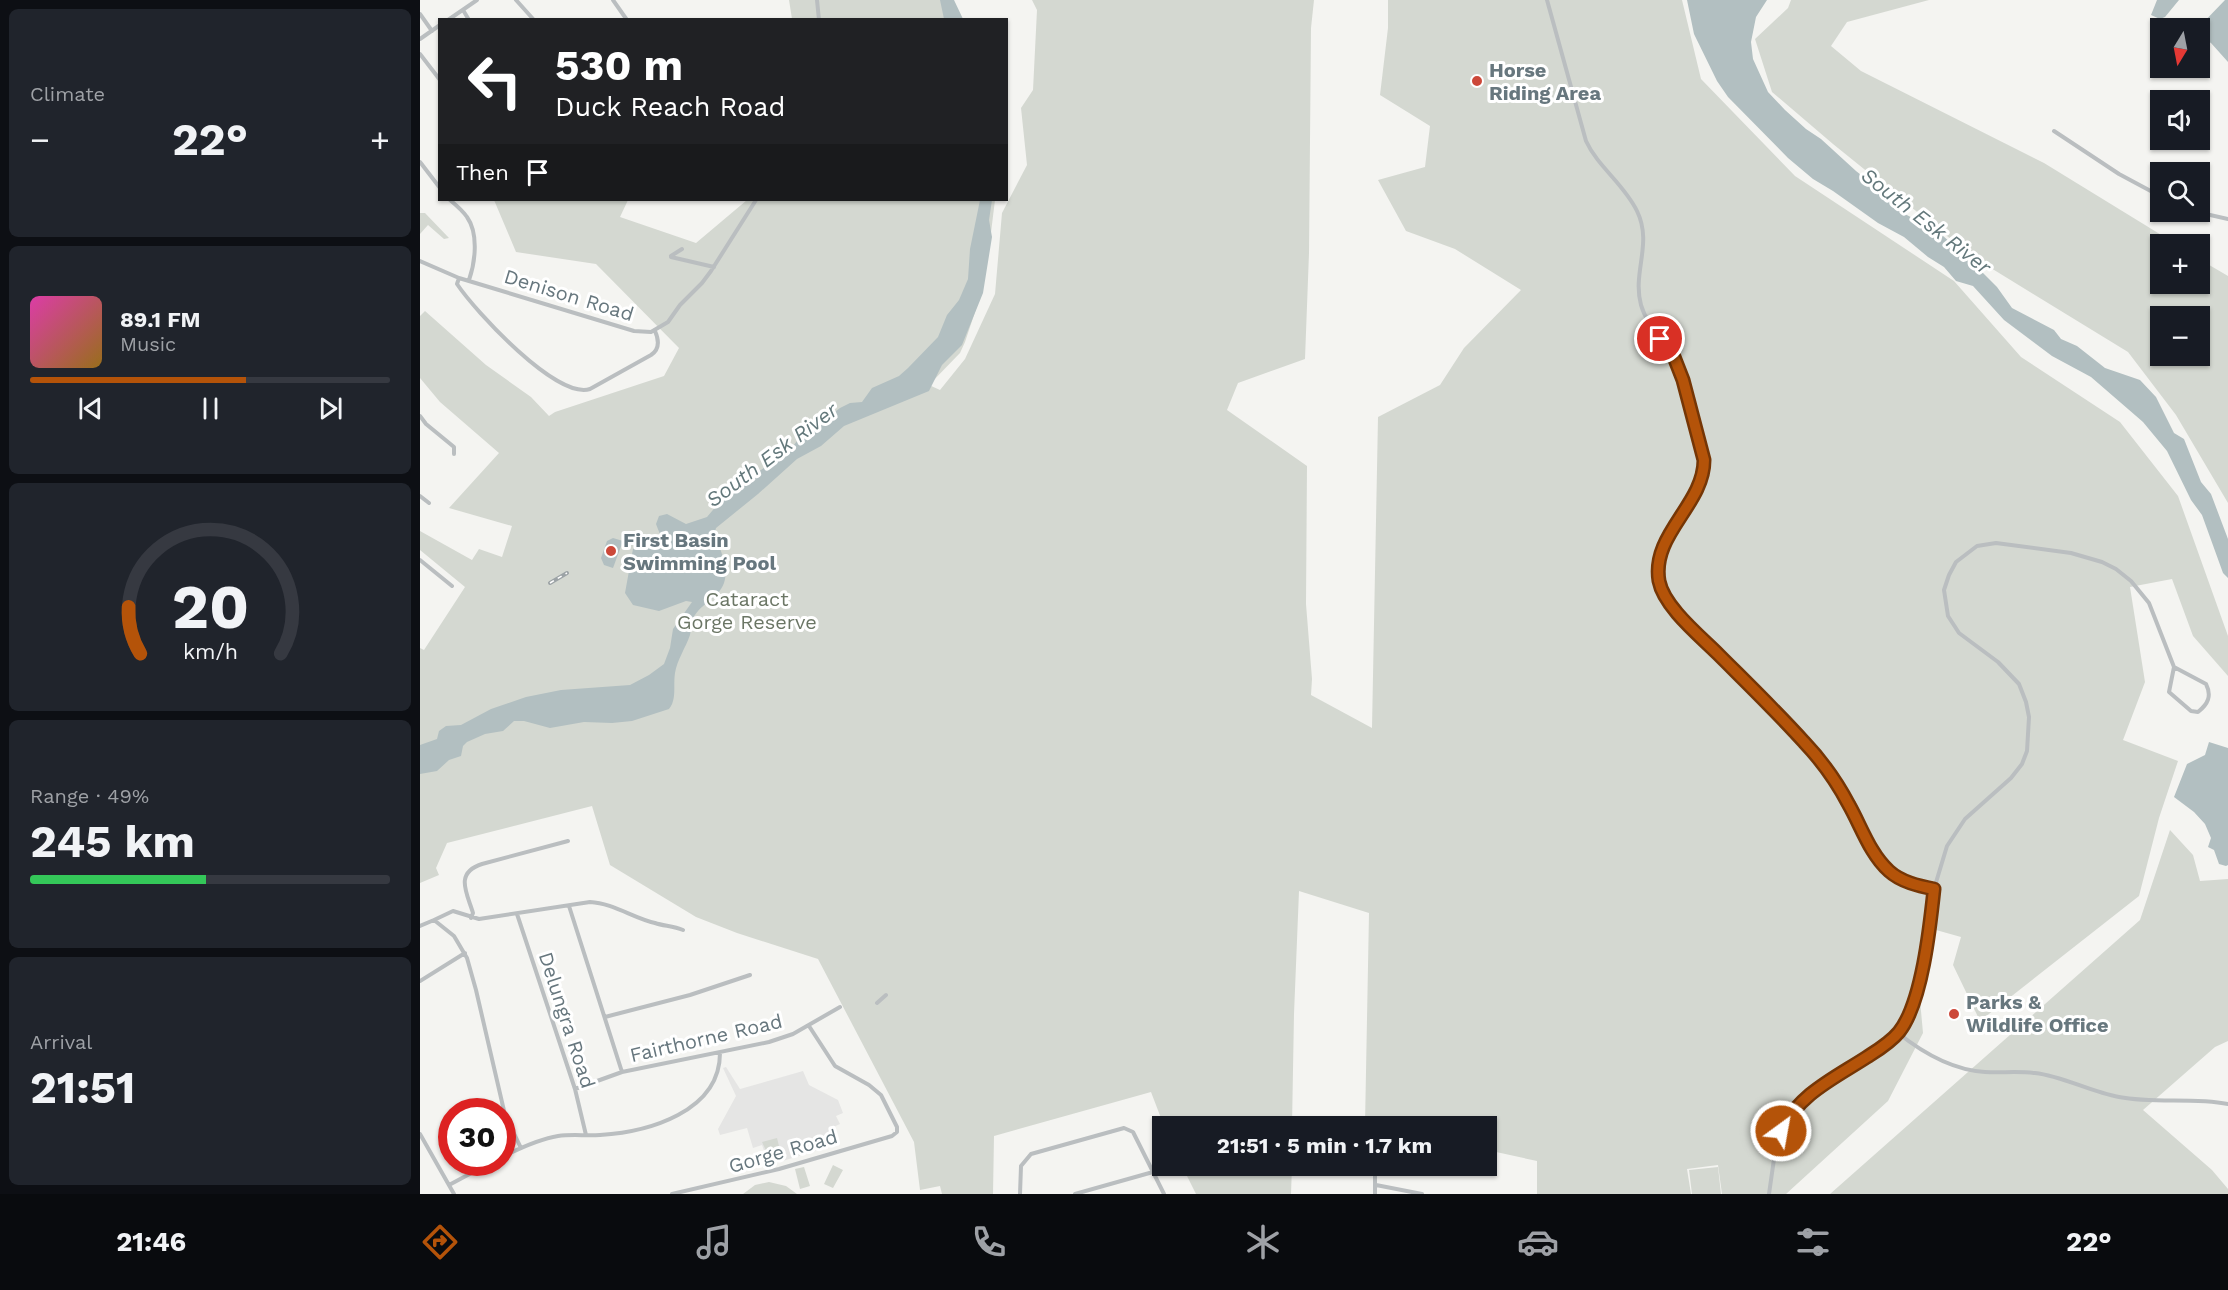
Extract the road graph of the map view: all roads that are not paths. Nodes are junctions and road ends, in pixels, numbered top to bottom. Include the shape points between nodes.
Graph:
1 (477, 0) edge
2 (516, 0) edge
3 (612, 0) edge
4 (817, 0) edge
5 (1546, 0) edge
6 (462, 10) junction
7 (420, 14) edge
8 (451, 18) edge
9 (468, 18) edge
10 (532, 18) edge
11 (626, 18) edge
12 (819, 18) edge
13 (438, 27) edge
14 (432, 31) junction
15 (420, 39) edge
16 (420, 54) edge
17 (438, 77) edge
18 (2054, 131) dead end
19 (420, 162) edge
20 (438, 185) edge
21 (2150, 191) edge
22 (451, 201) edge
23 (754, 201) edge
24 (2210, 215) edge
25 (2228, 219) edge
26 (682, 249) dead end
27 (420, 261) edge
28 (714, 267) junction
29 (459, 278) junction
30 (469, 280) junction
31 (655, 331) junction
32 (420, 416) edge
33 (454, 454) dead end
34 (420, 496) edge
35 (429, 503) dead end
36 (420, 560) edge
37 (452, 586) dead end
38 (2174, 667) junction
39 (568, 841) dead end
40 (1934, 889) junction
41 (568, 906) junction
42 (517, 914) junction
43 (471, 918) junction
44 (434, 920) junction
45 (420, 926) edge
46 (682, 930) dead end
47 (465, 953) junction
48 (750, 975) dead end
49 (420, 981) edge
50 (886, 995) dead end
51 (877, 1003) dead end
52 (840, 1007) dead end
53 (605, 1017) junction
54 (808, 1026) junction
55 (1898, 1033) junction
56 (720, 1053) junction
57 (622, 1072) junction
58 (575, 1089) junction
59 (2228, 1104) edge
60 (420, 1134) edge
61 (586, 1135) junction
62 (522, 1148) junction
63 (516, 1151) edge
64 (1152, 1170) edge
65 (1152, 1172) edge
66 (466, 1176) edge
67 (1155, 1176) edge
68 (1375, 1176) edge
69 (449, 1185) junction
70 (1376, 1185) junction
71 (454, 1194) edge
72 (672, 1194) edge
73 (1020, 1194) edge
74 (1075, 1194) edge
75 (1164, 1194) edge
76 (1375, 1194) edge
77 (1422, 1194) edge
78 (1769, 1194) edge

1 - 6 street
2 - 10 street
3 - 11 street
4 - 12 street
5 - 40 street via 1586,141 1630,197 1641,221 1641,305 1678,365 1703,453 1700,487 1662,554 1662,589 1679,614 1824,765 1884,866 1900,878
6 - 8 street
6 - 9 street
7 - 14 street
13 - 14 street
14 - 15 street
16 - 17 street
18 - 21 street
19 - 20 street
22 - 30 street via 468,218 474,236 474,265
23 - 28 street, Denison Road
24 - 25 street
26 - 28 street via 670,257
27 - 29 street, Denison Road
28 - 31 street, Denison Road via 668,322
29 - 30 street, Denison Road
29 - 31 street via 465,295 514,347 572,389 590,389 651,355 657,348
30 - 31 street, Denison Road via 634,331
32 - 33 street via 456,448
34 - 35 street
36 - 37 street
38 - 38 street via 2169,692 2191,711 2198,712 2209,698 2206,684
38 - 40 street via 2149,603 2116,568 2071,552 2006,544 1977,546 1962,556 1945,586 1948,616 1959,633 1998,662 2019,684 2030,727 2022,764 1955,832
39 - 43 street via 470,870 464,885
40 - 55 street via 1918,991
41 - 42 street
41 - 46 street via 597,902
41 - 53 street
42 - 43 street
42 - 58 street, Delungra Road
43 - 44 street via 453,911
44 - 45 street
44 - 47 street via 454,936
47 - 49 street
47 - 62 street via 505,1115
48 - 53 street
50 - 51 street
52 - 54 street, Fairthorne Road
53 - 57 street
54 - 56 street, Fairthorne Road via 769,1042
54 - 72 street, Gorge Road via 835,1066 881,1095 897,1129 892,1136 779,1169
55 - 59 street via 1943,1062 1981,1072 2036,1073 2133,1099 2210,1100
55 - 78 street via 1885,1046 1803,1098 1789,1115 1775,1152
56 - 57 street, Fairthorne Road
56 - 61 street via 720,1064 708,1091 691,1109 631,1130
57 - 58 street, Fairthorne Road
58 - 61 street, Delungra Road
60 - 69 street
61 - 62 street via 560,1136
62 - 63 street
64 - 73 street via 1133,1132 1121,1128 1031,1154 1022,1166
65 - 74 street
66 - 69 street
67 - 75 street
68 - 70 street
69 - 71 street
70 - 76 street
70 - 77 street

